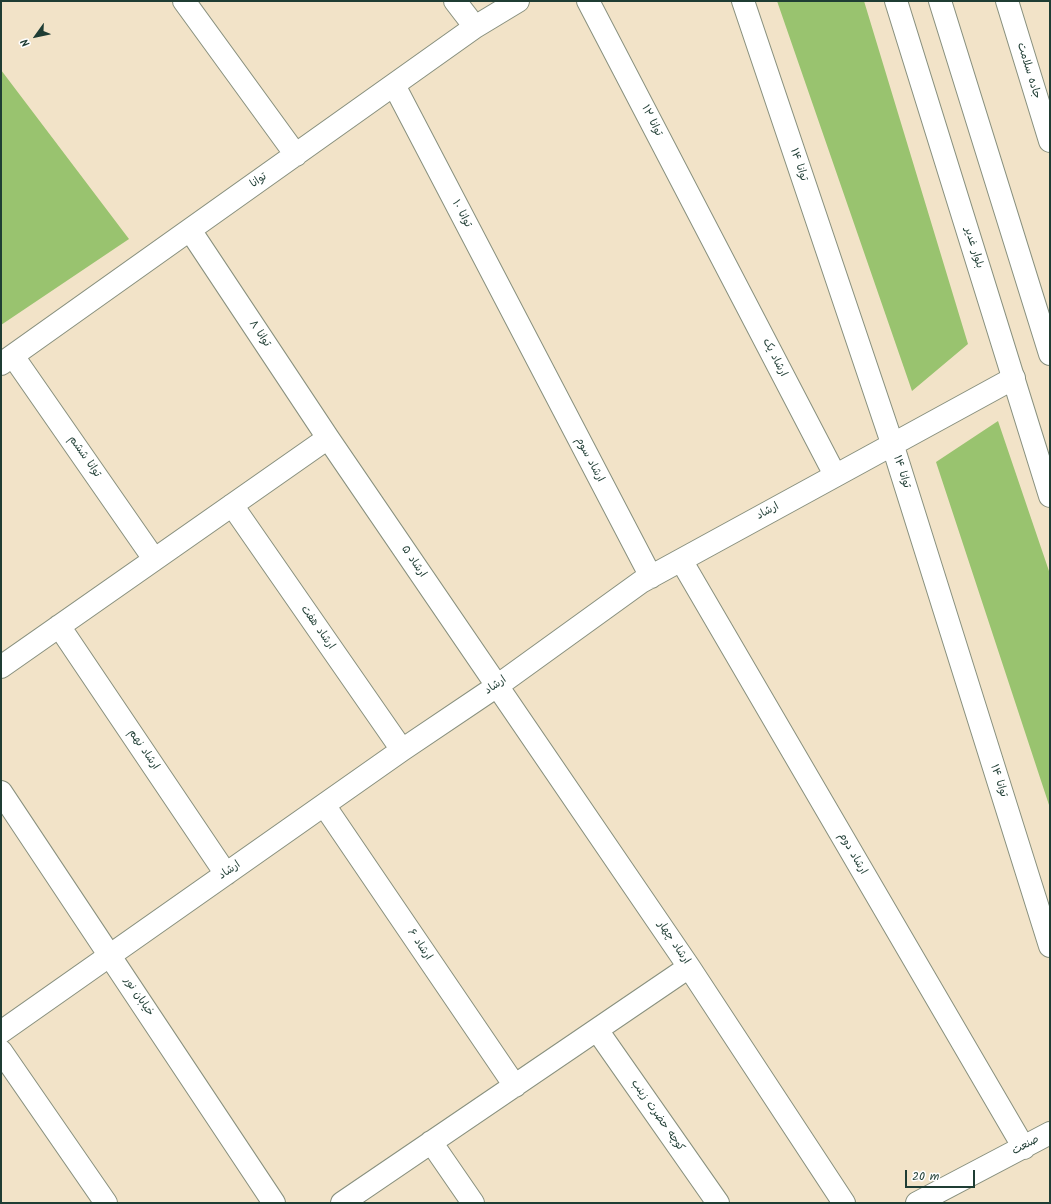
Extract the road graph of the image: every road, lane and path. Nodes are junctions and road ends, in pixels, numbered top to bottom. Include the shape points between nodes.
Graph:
1 (184, 1) edge
2 (456, 1) edge
3 (518, 1) edge
4 (588, 1) edge
5 (743, 1) edge
6 (896, 1) edge
7 (940, 1) edge
8 (1007, 1) edge
9 (475, 27) junction
10 (394, 85) junction
11 (1050, 141) edge
12 (296, 155) junction
13 (190, 230) junction
14 (713, 240) joint
15 (528, 343) joint
16 (1050, 354) edge
17 (7, 360) edge
18 (1014, 378) junction
19 (328, 438) junction
20 (892, 444) junction
21 (835, 475) junction
22 (1050, 496) edge
23 (232, 505) junction
24 (154, 559) junction
25 (681, 560) junction
26 (651, 577) junction
27 (59, 626) junction
28 (1, 666) edge
29 (497, 686) junction
30 (402, 750) junction
31 (1, 792) edge
32 (324, 805) junction
33 (226, 874) junction
34 (1050, 946) edge
35 (110, 956) junction
36 (689, 967) junction
37 (597, 1030) junction
38 (1, 1036) edge
39 (514, 1086) junction
40 (1050, 1132) edge
41 (431, 1142) junction
42 (1024, 1148) junction
43 (106, 1203) edge
44 (274, 1203) edge
45 (342, 1203) edge
46 (473, 1203) edge
47 (718, 1203) edge
48 (844, 1203) edge
49 (917, 1203) edge

1 - 12 street
2 - 9 street
3 - 9 street, توانا
4 - 14 street, توانا ۱۲
5 - 20 street, توانا ۱۴
6 - 18 street, بلوار غدیر
7 - 16 street
8 - 11 street, جاده سلامت
9 - 10 street, توانا
10 - 12 street, توانا
10 - 15 street, توانا ۱۰
12 - 13 street, توانا
13 - 17 street, توانا
13 - 19 street, توانا ۸
14 - 21 street, ارشاد یک
15 - 26 street, ارشاد سوم
17 - 24 street, توانا ششم
18 - 20 street, ارشاد
18 - 22 street, بلوار غدیر
19 - 23 street
19 - 29 street, ارشاد ۵
20 - 21 street, ارشاد
20 - 34 street, توانا ۱۴
21 - 25 street, ارشاد
23 - 24 street
23 - 30 street, ارشاد هفت
24 - 27 street
25 - 26 street, ارشاد
25 - 42 street, ارشاد دوم
26 - 29 street, ارشاد
27 - 28 street
27 - 33 street, ارشاد نهم
29 - 30 street, ارشاد
29 - 36 street, ارشاد چهار
30 - 32 street, ارشاد
31 - 35 street, خیابان نور
32 - 33 street, ارشاد
32 - 39 street, ارشاد ۶
33 - 35 street, ارشاد
35 - 38 street, ارشاد
35 - 44 street, خیابان نور
36 - 37 street
36 - 48 street, ارشاد چهار
37 - 39 street
37 - 47 street, کوچه حضرت زینب
38 - 43 street
39 - 41 street
40 - 42 street, صنعت
41 - 45 street
41 - 46 street
42 - 49 street, صنعت

